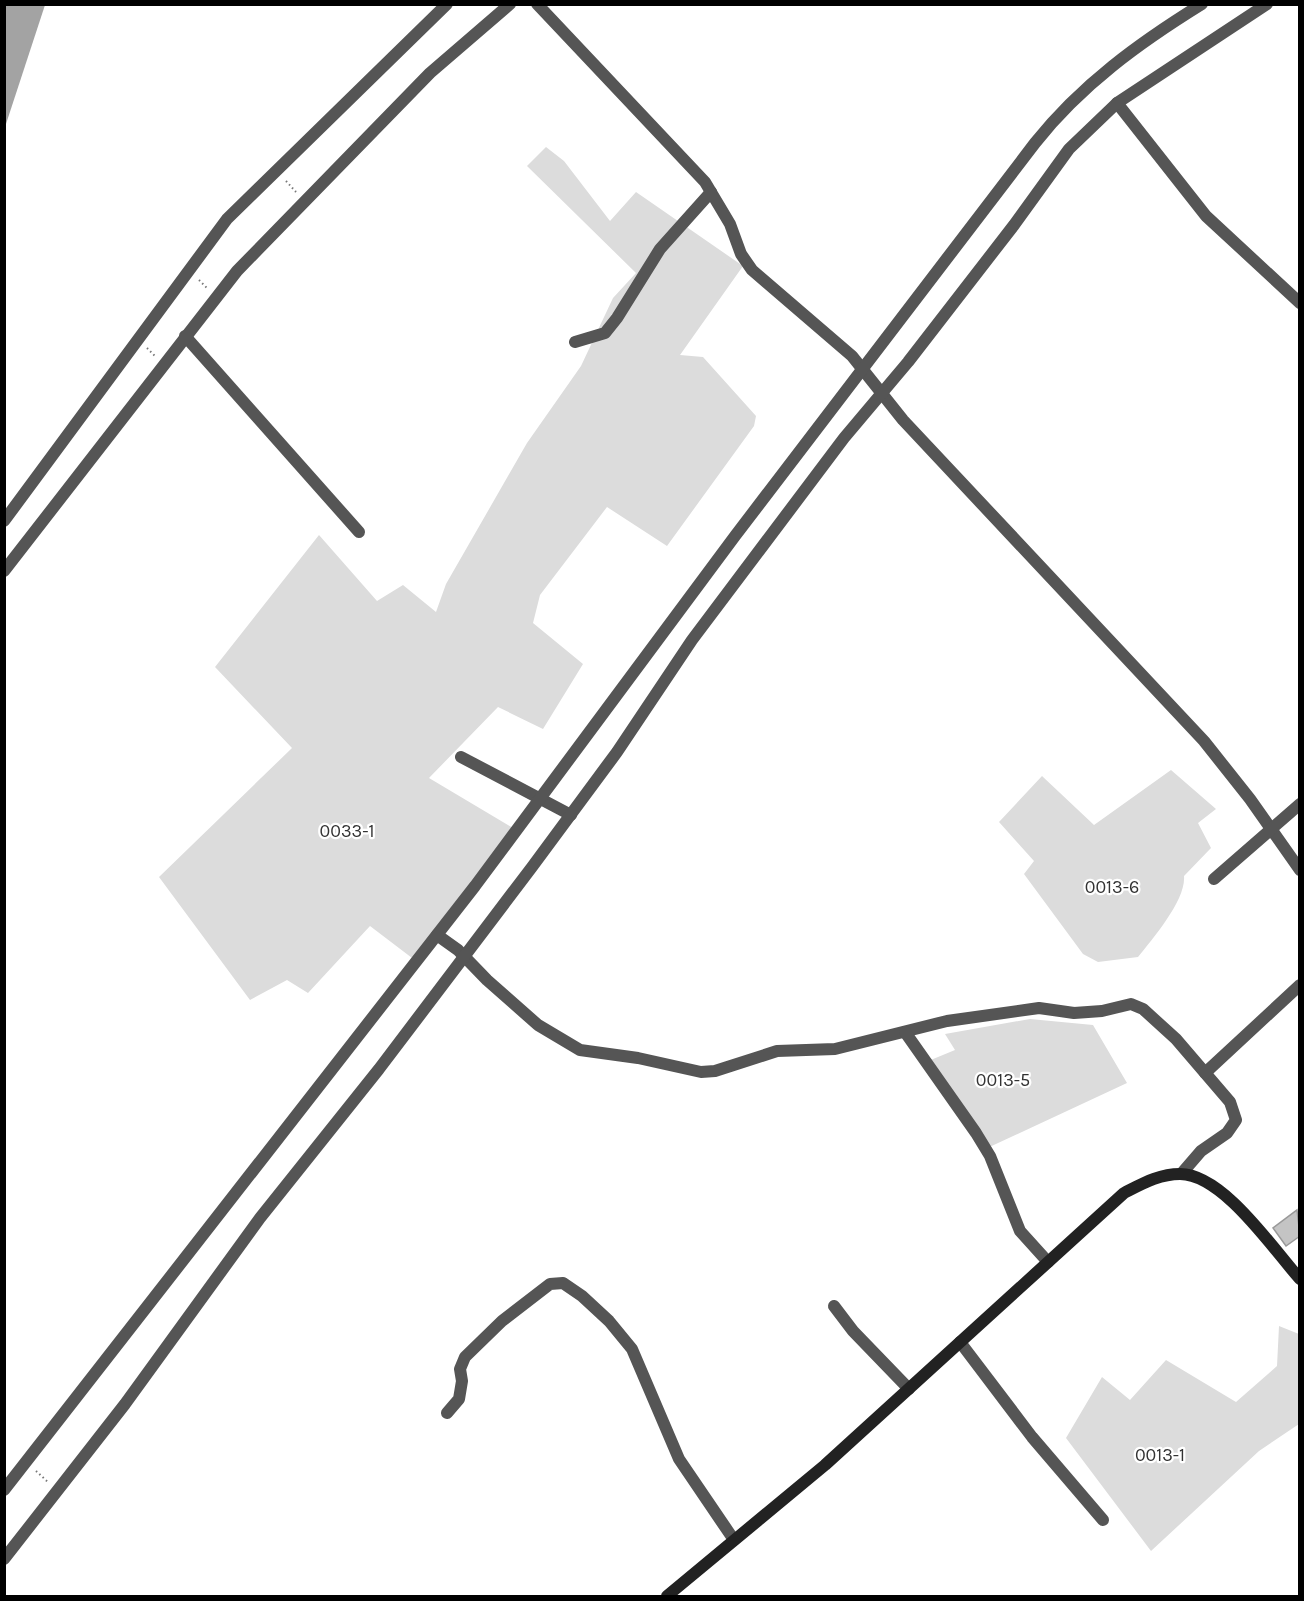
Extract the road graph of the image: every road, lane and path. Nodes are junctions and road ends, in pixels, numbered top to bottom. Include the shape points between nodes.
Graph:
1 (447, 4) edge
2 (510, 4) edge
3 (537, 4) edge
4 (1202, 4) edge
5 (1267, 4) edge
6 (1117, 103) junction
7 (275, 170) junction
8 (711, 192) junction
9 (306, 201) junction
10 (191, 271) junction
11 (216, 297) junction
12 (1299, 303) edge
13 (185, 336) junction
14 (139, 339) junction
15 (575, 342) dead end
16 (163, 364) junction
17 (861, 368) junction
18 (882, 393) junction
19 (4, 521) edge
20 (359, 532) dead end
21 (4, 571) edge
22 (461, 757) dead end
23 (541, 797) junction
24 (1299, 804) edge
25 (571, 815) junction
26 (1272, 828) junction
27 (1299, 870) edge
28 (1214, 879) dead end
29 (440, 937) junction
30 (461, 953) junction
31 (1299, 985) edge
32 (904, 1032) junction
33 (1205, 1073) junction
34 (1182, 1173) junction
35 (1048, 1262) junction
36 (1299, 1279) edge
37 (834, 1306) dead end
38 (960, 1342) junction
39 (909, 1389) junction
40 (447, 1413) dead end
41 (26, 1462) junction
42 (4, 1490) edge
43 (58, 1491) junction
44 (1103, 1520) dead end
45 (734, 1540) junction
46 (4, 1559) edge
47 (667, 1596) edge

1 - 7 street
2 - 9 street via 430,73
3 - 8 street
4 - 17 street via 1121,58 1062,109
5 - 6 street
6 - 12 street via 1206,216
6 - 18 street via 1069,149
7 - 9 path
7 - 10 street via 227,219
8 - 15 street via 660,249 605,333
8 - 17 street via 752,270 840,345
9 - 11 street
10 - 11 path
10 - 14 street
11 - 13 street
13 - 16 street
13 - 20 street
14 - 16 path
14 - 19 street
16 - 21 street
17 - 18 street
17 - 23 street
18 - 25 street via 692,640
18 - 26 street via 1204,741
22 - 23 street
23 - 25 street
23 - 29 street
24 - 26 street
25 - 30 street
26 - 27 street
26 - 28 street
29 - 30 street
29 - 41 street
30 - 32 street via 521,1010 566,1044 580,1050 701,1072 777,1051 835,1049
30 - 43 street via 379,1069 260,1218
31 - 33 street
32 - 33 street via 947,1021 1039,1008 1074,1013 1131,1004 1143,1009 1176,1039
32 - 35 street via 976,1133 990,1156 1016,1223
33 - 34 street via 1230,1102 1236,1120
34 - 35 main road via 1154,1178 1124,1193
34 - 36 main road via 1203,1178 1221,1191
35 - 38 main road
37 - 39 street
38 - 39 main road
38 - 44 street via 1032,1437
39 - 45 main road
40 - 45 street via 459,1399 460,1369 465,1357 534,1296 550,1284 562,1283 609,1321 632,1349 679,1459
41 - 42 street
41 - 43 path
43 - 46 street
45 - 47 main road

